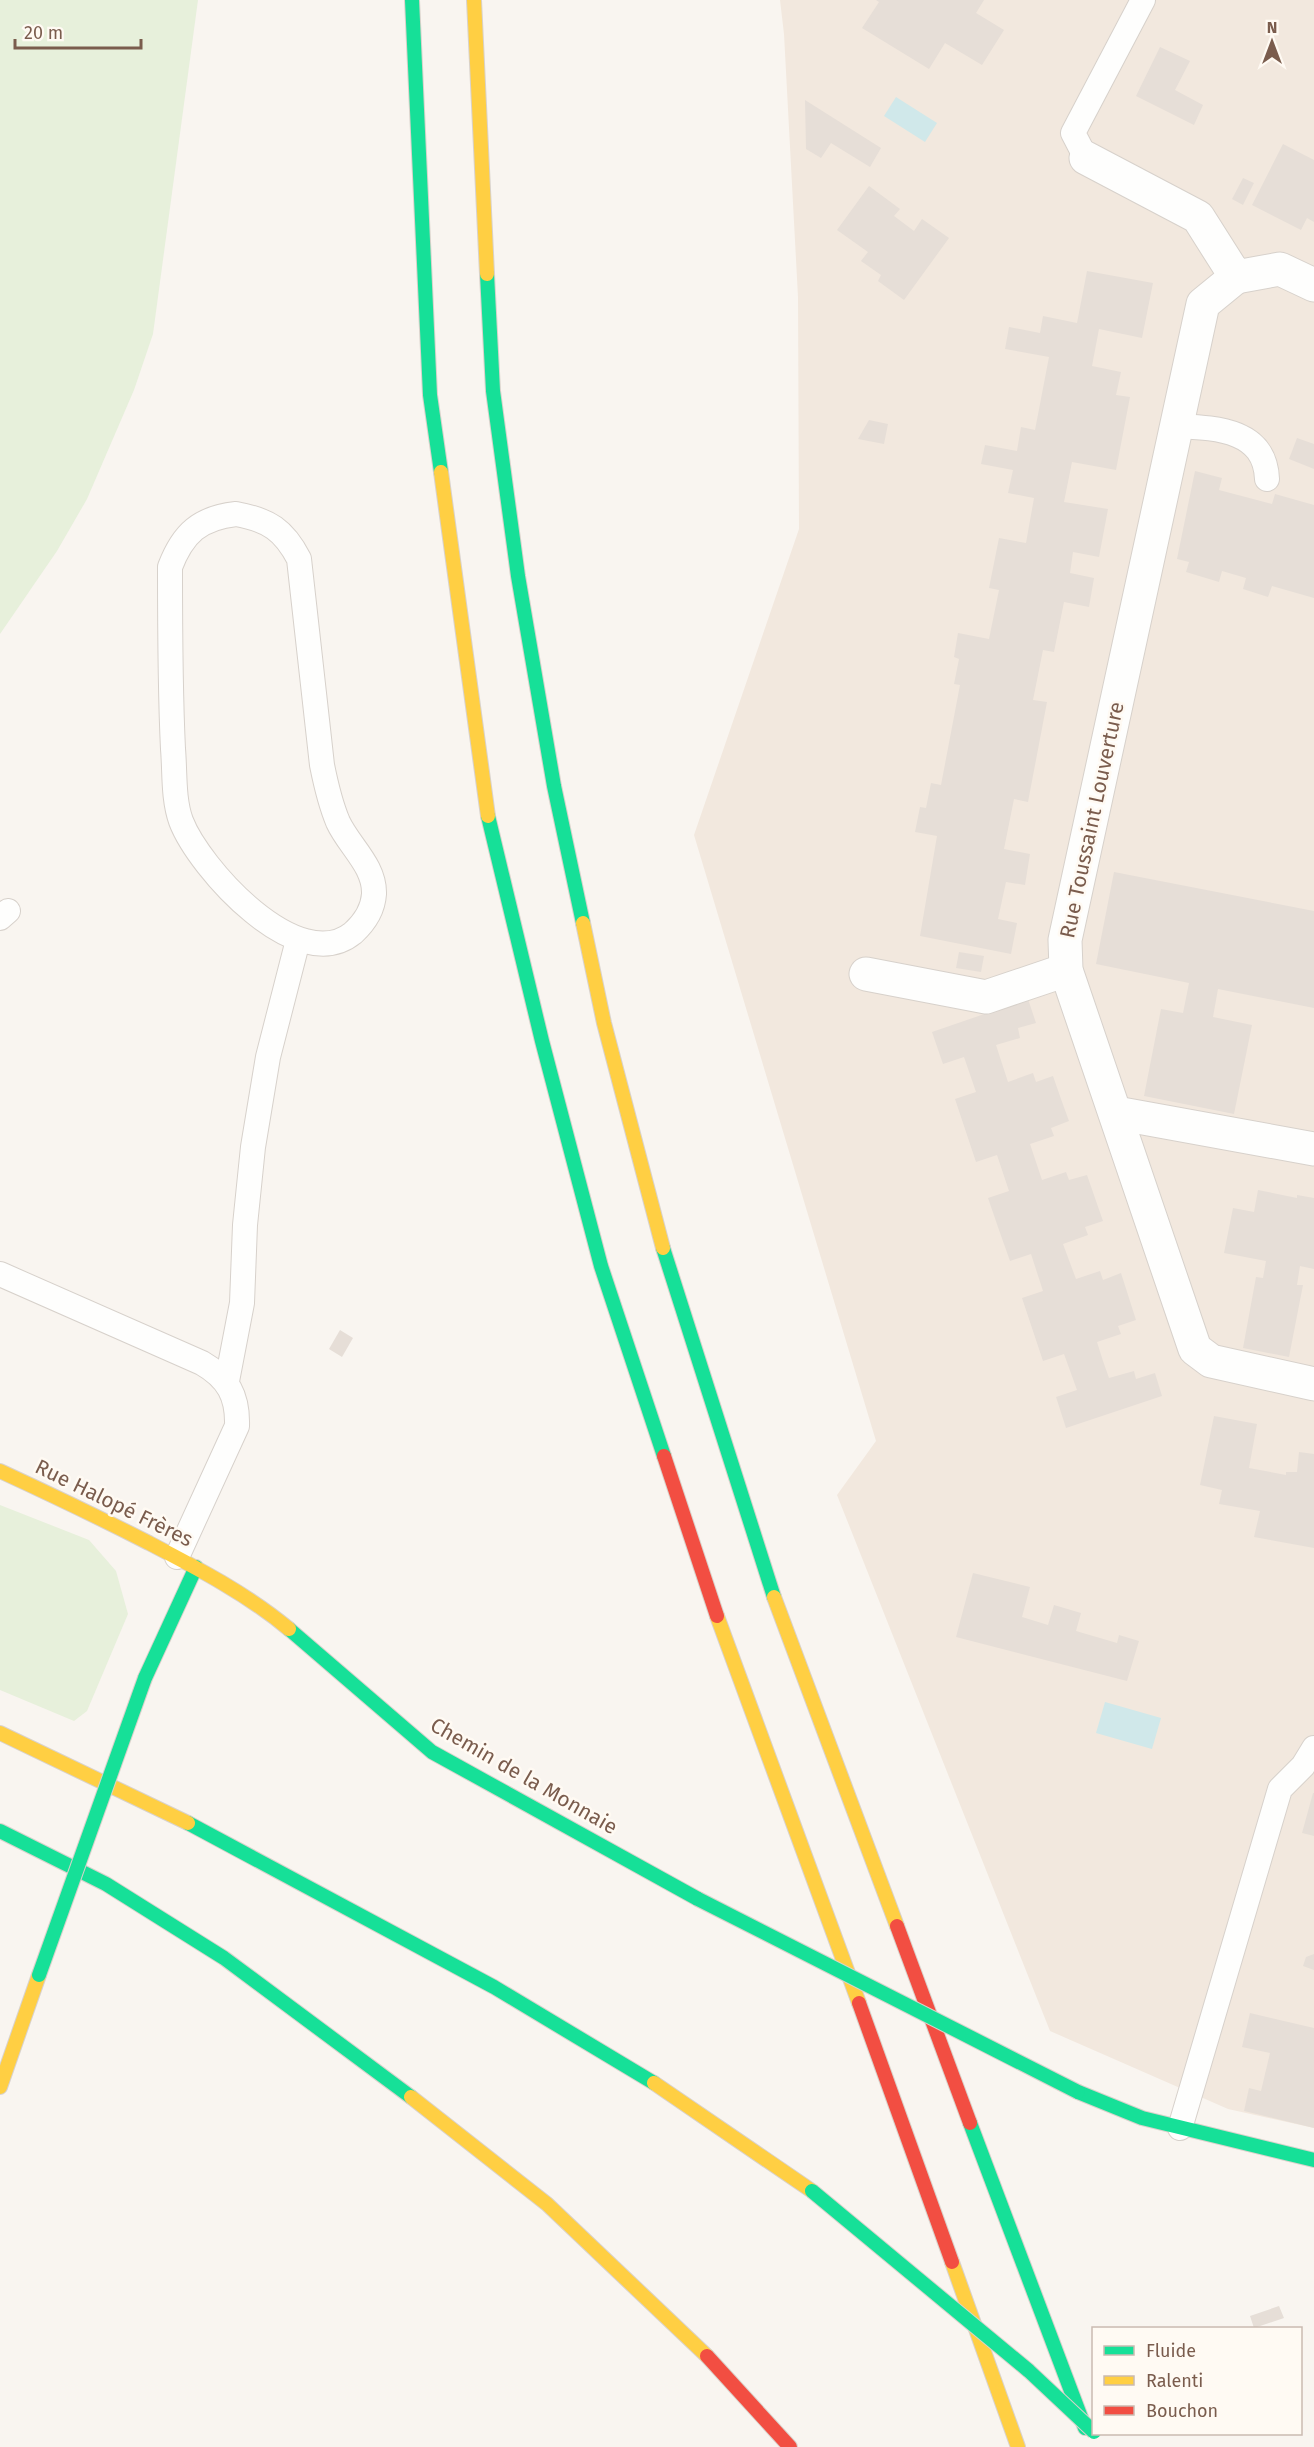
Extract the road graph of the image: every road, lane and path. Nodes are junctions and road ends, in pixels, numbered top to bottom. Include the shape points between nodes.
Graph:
1 (412, 0) edge
2 (474, 0) edge
3 (1143, 0) edge
4 (1086, 158) joint
5 (1236, 277) junction
6 (1314, 285) edge
7 (1177, 426) junction
8 (1267, 479) dead end
9 (298, 940) junction
10 (1066, 970) junction
11 (866, 974) dead end
12 (1116, 1113) junction
13 (1314, 1149) edge
14 (0, 1274) edge
15 (226, 1381) junction
16 (1314, 1384) edge
17 (0, 1471) edge
18 (187, 1562) junction
19 (0, 1732) edge
20 (1314, 1748) edge
21 (0, 1831) edge
22 (0, 2087) edge
23 (1180, 2128) junction
24 (1314, 2160) edge
25 (1092, 2428) edge
26 (1092, 2434) edge
27 (790, 2447) edge
28 (1018, 2447) edge

1 - 28 main road via 429,395 484,800 542,1041 602,1266 725,1639
2 - 25 main road via 493,391 518,576 552,774 604,1023 663,1247 778,1611
3 - 4 lane via 1073,133
4 - 5 street via 1198,217
5 - 6 street, Rue Toussaint Louverture via 1280,269
5 - 7 street, Rue Toussaint Louverture via 1203,304
7 - 8 lane via 1220,428 1246,440 1261,453
7 - 10 street, Rue Toussaint Louverture via 1065,940
9 - 9 lane via 336,942 351,935 370,910 374,895 372,878 350,844 328,794 299,559 290,541 275,527 257,518 218,516 187,536 170,567 176,804 188,836 228,888 275,928
9 - 15 lane via 268,1057 253,1147 242,1303
10 - 11 street via 986,997
10 - 12 street, Rue Toussaint Louverture
12 - 13 street
12 - 16 street, Rue Toussaint Louverture via 1195,1349 1211,1361
14 - 15 lane via 202,1363
15 - 18 lane via 238,1410 237,1425
17 - 18 main road, Rue Halopé Frères
18 - 22 main road, Rue Halopé Frères, bridge
18 - 23 main road, Chemin de la Monnaie, bridge via 273,1616 432,1752 698,1899 1078,2092 1142,2118
19 - 26 main road, bridge via 156,1806 316,1890 495,1987 657,2085 812,2191 1029,2371
20 - 23 lane via 1303,1766 1280,1789
21 - 27 main road via 106,1884 224,1958 400,2087 547,2204 694,2342
23 - 24 main road

